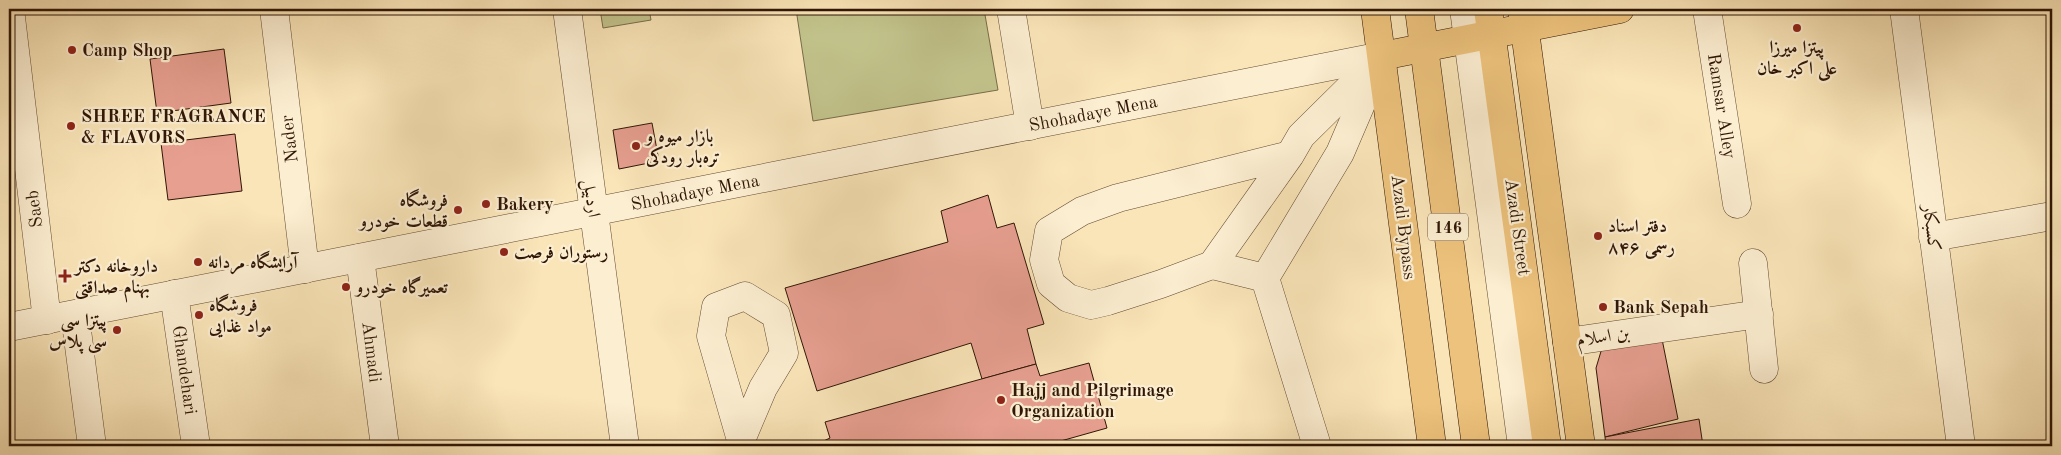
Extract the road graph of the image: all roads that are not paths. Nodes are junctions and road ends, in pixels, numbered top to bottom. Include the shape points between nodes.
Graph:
1 (10, 9) edge
2 (274, 9) edge
3 (568, 9) edge
4 (1011, 9) edge
5 (1375, 9) edge
6 (1419, 9) edge
7 (1448, 9) edge
8 (1464, 9) edge
9 (1620, 9) edge
10 (1707, 9) edge
11 (1904, 9) edge
12 (1524, 18) edge
13 (1475, 31) edge
14 (1424, 48) junction
15 (1382, 56) junction
16 (1030, 126) junction
17 (1290, 155) junction
18 (1737, 204) dead end
19 (594, 212) junction
20 (2052, 216) edge
21 (1933, 237) junction
22 (360, 258) junction
23 (1753, 263) dead end
24 (1212, 264) junction
25 (305, 269) junction
26 (1265, 278) junction
27 (174, 294) junction
28 (75, 314) junction
29 (1759, 314) junction
30 (47, 320) junction
31 (9, 327) edge
32 (1567, 342) junction
33 (1764, 369) dead end
34 (92, 446) edge
35 (196, 446) edge
36 (385, 446) edge
37 (625, 446) edge
38 (1317, 446) edge
39 (1432, 446) edge
40 (1476, 446) edge
41 (1506, 446) edge
42 (1522, 446) edge
43 (1547, 446) edge
44 (1581, 446) edge
45 (1961, 446) edge

1 - 30 street, Saeb
2 - 25 street, Nader
3 - 19 street, اردبیل
4 - 16 street
5 - 15 main road, Azadi Bypass
6 - 14 main road, 146
7 - 13 street
8 - 13 street
9 - 12 main road
10 - 18 street, Ramsar Alley
11 - 21 street, کسبکار
12 - 13 main road
12 - 32 main road
13 - 14 main road
13 - 41 street
13 - 42 street
13 - 43 main road, Azadi Street
14 - 15 main road
14 - 40 main road, 146
15 - 16 street, Shohadaye Mena
15 - 17 street via 1301,136
15 - 26 street via 1340,153
15 - 39 main road, Azadi Bypass
16 - 19 street, Shohadaye Mena
17 - 24 street
17 - 24 street via 1118,198 1082,211 1049,231 1044,260 1051,284 1068,298 1090,305 1108,302
19 - 22 street, Shohadaye Mena
19 - 37 street, اردبیل
20 - 21 street
21 - 45 street, کسبکار
22 - 25 street, Shohadaye Mena
22 - 36 street, Ahmadi
23 - 29 street
24 - 26 street
25 - 27 street, Shohadaye Mena
26 - 38 street
27 - 28 street, Shohadaye Mena
27 - 35 street, Ghandehari
28 - 30 street, Shohadaye Mena
28 - 34 street
29 - 32 street, بن اسلام
29 - 33 street
30 - 31 street, Shohadaye Mena
32 - 44 main road

